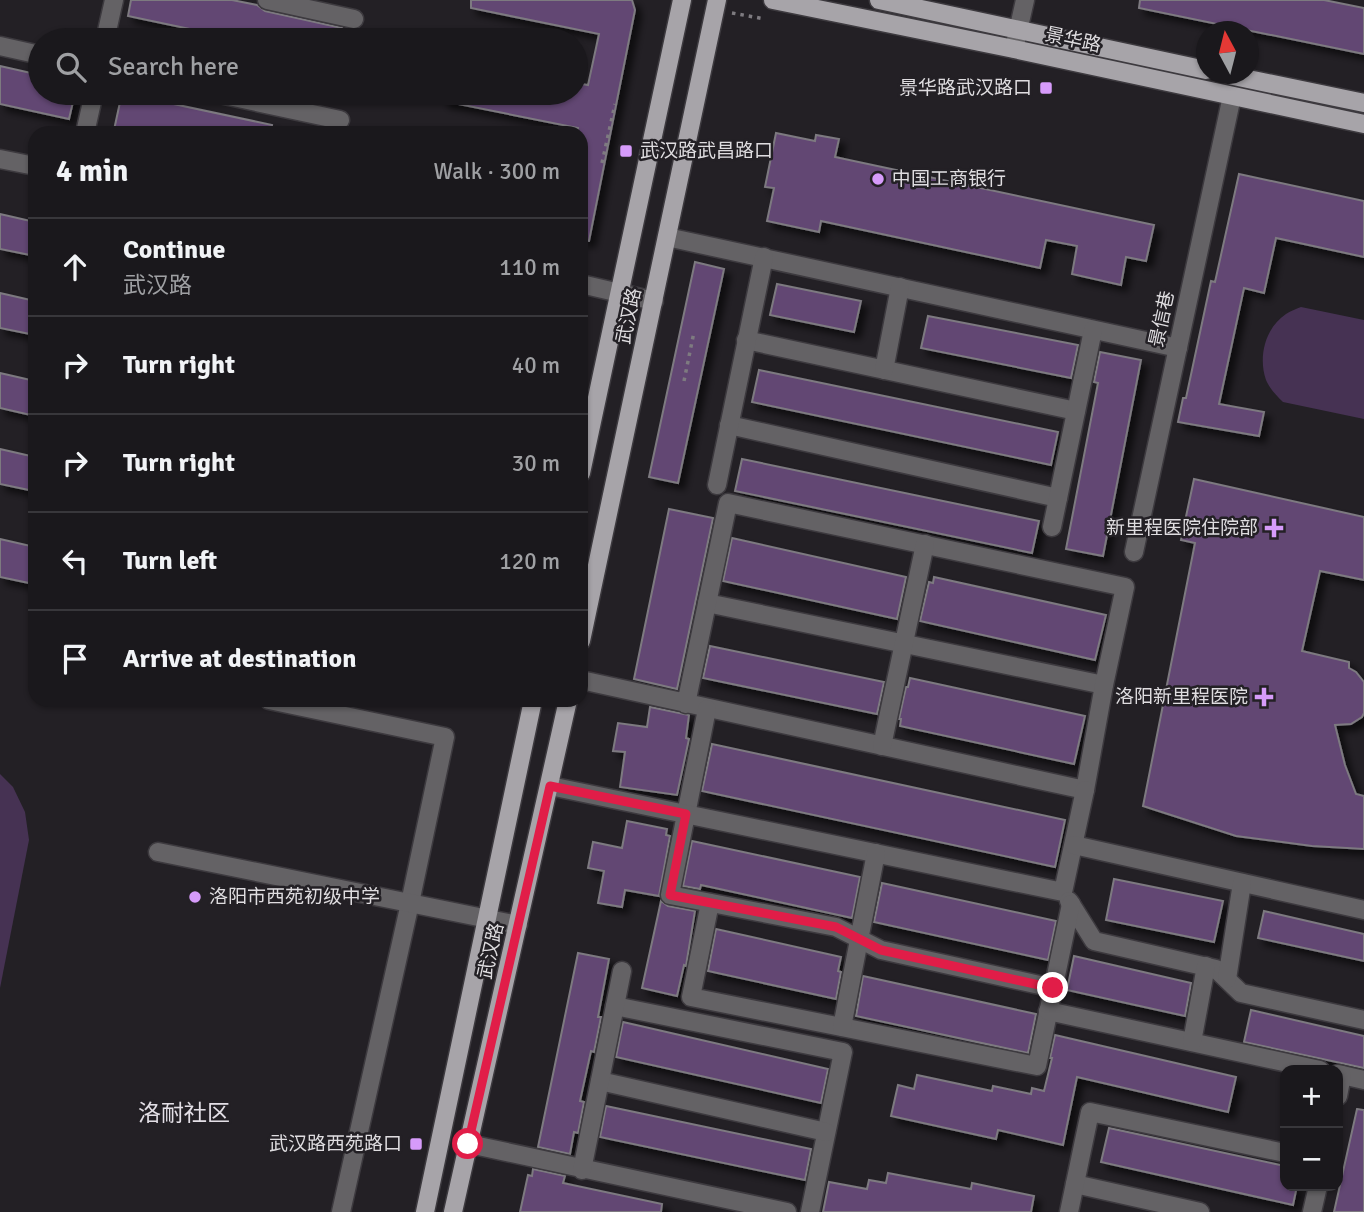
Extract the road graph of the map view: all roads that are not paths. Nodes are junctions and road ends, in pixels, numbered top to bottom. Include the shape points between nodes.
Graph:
1 (114, 0) edge
2 (267, 0) edge
3 (682, 0) edge
4 (717, 0) edge
5 (773, 0) edge
6 (879, 0) edge
7 (1025, 0) edge
8 (354, 19) dead end
9 (108, 28) edge
10 (1018, 30) junction
11 (0, 46) edge
12 (1014, 49) junction
13 (28, 52) edge
14 (1196, 68) edge
15 (1259, 81) edge
16 (1232, 96) junction
17 (1364, 103) edge
18 (91, 105) edge
19 (271, 105) edge
20 (340, 120) dead end
21 (1364, 124) edge
22 (87, 126) edge
23 (0, 159) edge
24 (28, 165) edge
25 (667, 237) junction
26 (764, 257) junction
27 (588, 286) edge
28 (900, 287) junction
29 (620, 293) junction
30 (654, 301) junction
31 (1093, 330) junction
32 (746, 341) junction
33 (1178, 348) junction
34 (884, 370) junction
35 (1076, 411) junction
36 (729, 425) junction
37 (588, 441) edge
38 (717, 485) dead end
39 (1058, 498) junction
40 (1052, 527) dead end
41 (925, 544) junction
42 (1134, 552) dead end
43 (707, 603) junction
44 (588, 608) edge
45 (904, 644) junction
46 (588, 682) edge
47 (1104, 685) junction
48 (686, 704) junction
49 (302, 707) edge
50 (532, 707) edge
51 (567, 707) edge
52 (707, 709) junction
53 (882, 746) junction
54 (550, 786) junction
55 (1085, 790) junction
56 (686, 814) junction
57 (1074, 845) junction
58 (158, 852) dead end
59 (876, 853) junction
60 (1242, 883) junction
61 (1067, 898) junction
62 (710, 902) junction
63 (410, 903) junction
64 (1364, 910) edge
65 (487, 919) junction
66 (518, 925) junction
67 (859, 939) junction
68 (1206, 966) junction
69 (622, 971) dead end
70 (1227, 979) junction
71 (1053, 988) junction
72 (615, 1006) junction
73 (1048, 1011) junction
74 (1364, 1020) edge
75 (842, 1027) junction
76 (1192, 1042) junction
77 (1297, 1065) edge
78 (1343, 1076) edge
79 (1364, 1080) edge
80 (600, 1081) junction
81 (826, 1132) junction
82 (468, 1144) junction
83 (1280, 1152) edge
84 (582, 1170) junction
85 (1075, 1184) junction
86 (1317, 1191) edge
87 (341, 1212) edge
88 (425, 1212) edge
89 (453, 1212) edge
90 (787, 1212) edge
91 (810, 1212) edge
92 (1069, 1212) edge
93 (1200, 1212) edge
94 (1312, 1212) edge

1 - 9 street
2 - 8 street
3 - 29 main road, 武汉路
4 - 25 main road, 武汉路
5 - 12 main road, 景华路
6 - 10 main road, 景华路
7 - 10 street
10 - 12 street
10 - 14 main road, 景华路
11 - 13 street
12 - 16 main road, 景华路
15 - 17 main road
16 - 21 main road, 景华路
16 - 33 street, 景信巷
18 - 22 street
19 - 20 street
23 - 24 street
25 - 26 street
25 - 30 main road, 武汉路
26 - 28 street
26 - 32 street
27 - 29 street
28 - 31 street
28 - 34 street
29 - 30 street
29 - 37 main road, 武汉路
30 - 44 main road, 武汉路
31 - 33 street
31 - 35 street
32 - 34 street
32 - 36 street
33 - 42 street, 景信巷
34 - 35 street
35 - 39 street
36 - 38 street
36 - 39 street
39 - 40 street
41 - 43 street via 728,503
41 - 45 street
41 - 47 street via 1125,587
43 - 45 street
43 - 48 street
45 - 47 street
45 - 53 street
46 - 48 street
47 - 55 street
48 - 52 street
49 - 63 street via 444,737
50 - 65 main road, 武汉路
51 - 54 main road, 武汉路
52 - 53 street
52 - 56 street
53 - 55 street
54 - 56 street
54 - 66 main road, 武汉路
55 - 57 street
56 - 59 street
56 - 62 street via 670,895
57 - 60 street
57 - 61 street
58 - 63 street
59 - 61 street
59 - 67 street
60 - 64 street
60 - 70 street
61 - 68 street via 1094,941
61 - 71 street
62 - 67 street via 836,927
62 - 75 street via 691,997
63 - 65 street
63 - 87 street
65 - 66 street
65 - 88 main road, 武汉路
66 - 82 main road, 武汉路
67 - 71 street via 881,950
67 - 75 street
68 - 70 street
68 - 76 street
69 - 72 street
70 - 74 street via 1241,993
71 - 73 street
72 - 80 street
72 - 81 street via 843,1052
73 - 75 street via 1037,1066
73 - 76 street
76 - 77 street
78 - 79 street
80 - 81 street
80 - 84 street
81 - 91 street
82 - 84 street
82 - 89 main road, 武汉路
83 - 85 street via 1090,1112
84 - 90 street
85 - 92 street
85 - 93 street
86 - 94 street

